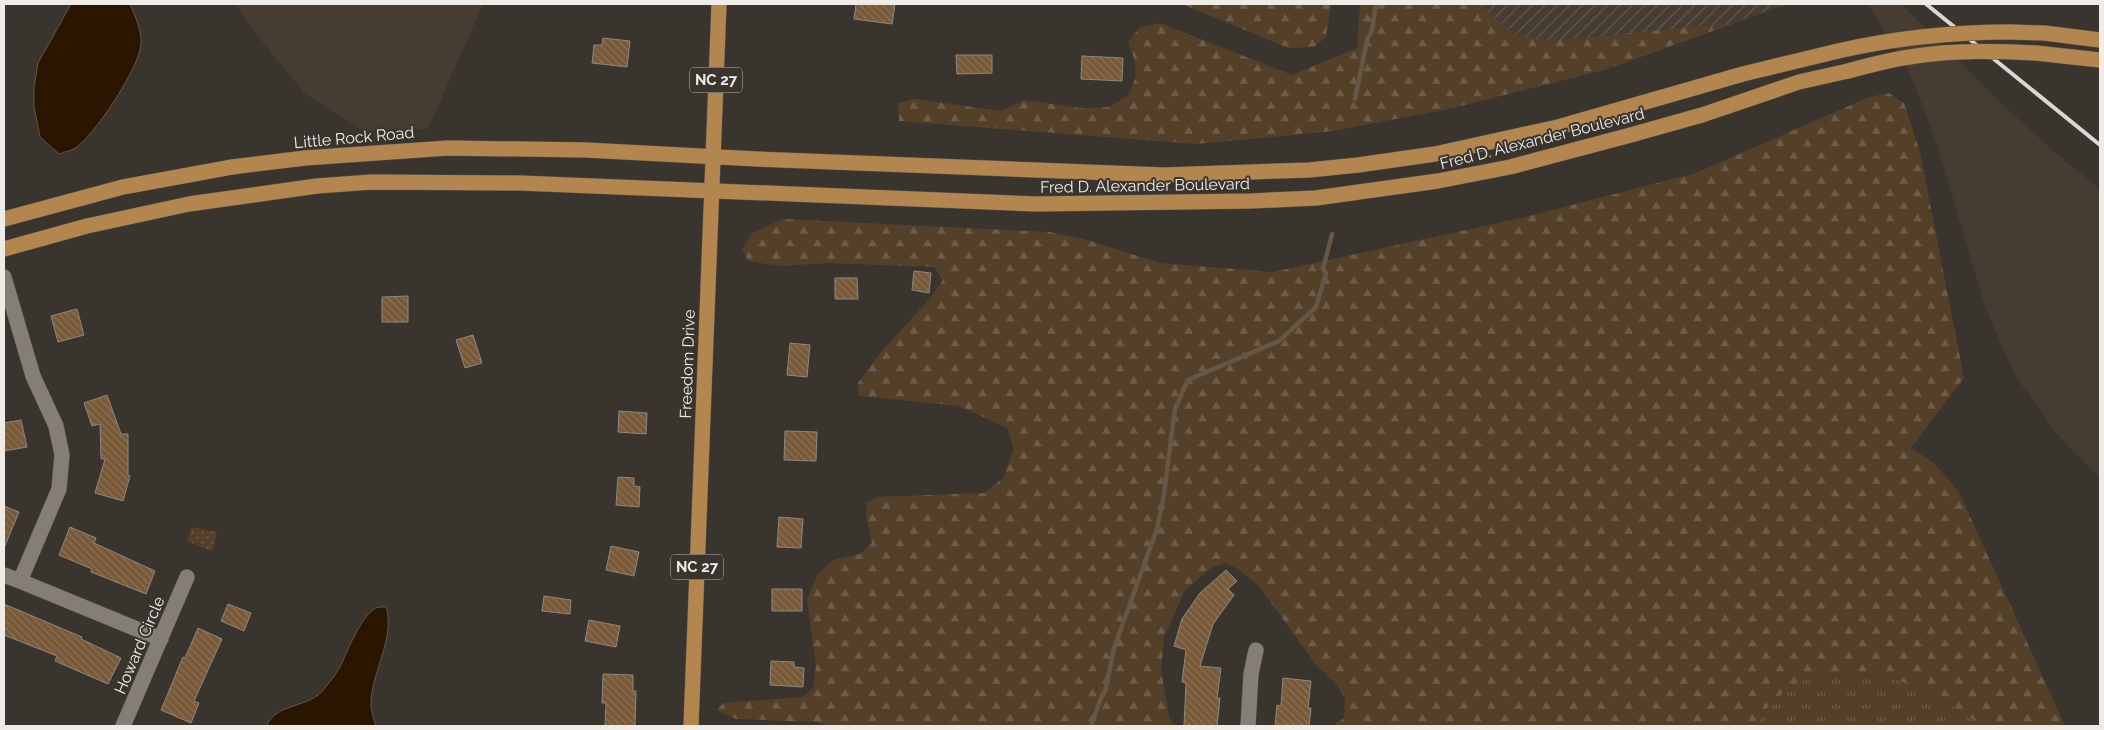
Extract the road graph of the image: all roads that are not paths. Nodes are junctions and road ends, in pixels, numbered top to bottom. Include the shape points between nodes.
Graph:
1 (719, 4) edge
2 (2100, 40) edge
3 (2100, 60) edge
4 (713, 156) junction
5 (712, 190) junction
6 (4, 219) edge
7 (4, 249) edge
8 (4, 277) edge
9 (4, 575) edge
10 (187, 577) dead end
11 (20, 582) junction
12 (161, 639) junction
13 (1256, 650) dead end
14 (123, 726) edge
15 (691, 726) edge
16 (1248, 726) edge

1 - 4 main road, Freedom Drive / NC 27
2 - 4 main road, Fred D. Alexander Boulevard, bridge via 2010,32 1943,34 1872,43 1744,74 1550,129 1435,154 1309,170 1164,175
3 - 5 main road, Fred D. Alexander Boulevard, bridge via 2036,53 1930,55 1799,82 1702,115 1510,167 1438,182 1316,198 1037,204
4 - 5 main road, Freedom Drive / NC 27
4 - 6 main road, Little Rock Road via 448,148 305,158 123,187
5 - 7 main road via 482,182 317,186 189,204 87,226
5 - 15 main road, Freedom Drive / NC 27
8 - 11 street via 33,376 56,426 62,454 59,489
9 - 11 street
10 - 12 street, Howard Circle
11 - 12 street
12 - 14 street, Howard Circle
13 - 16 street

